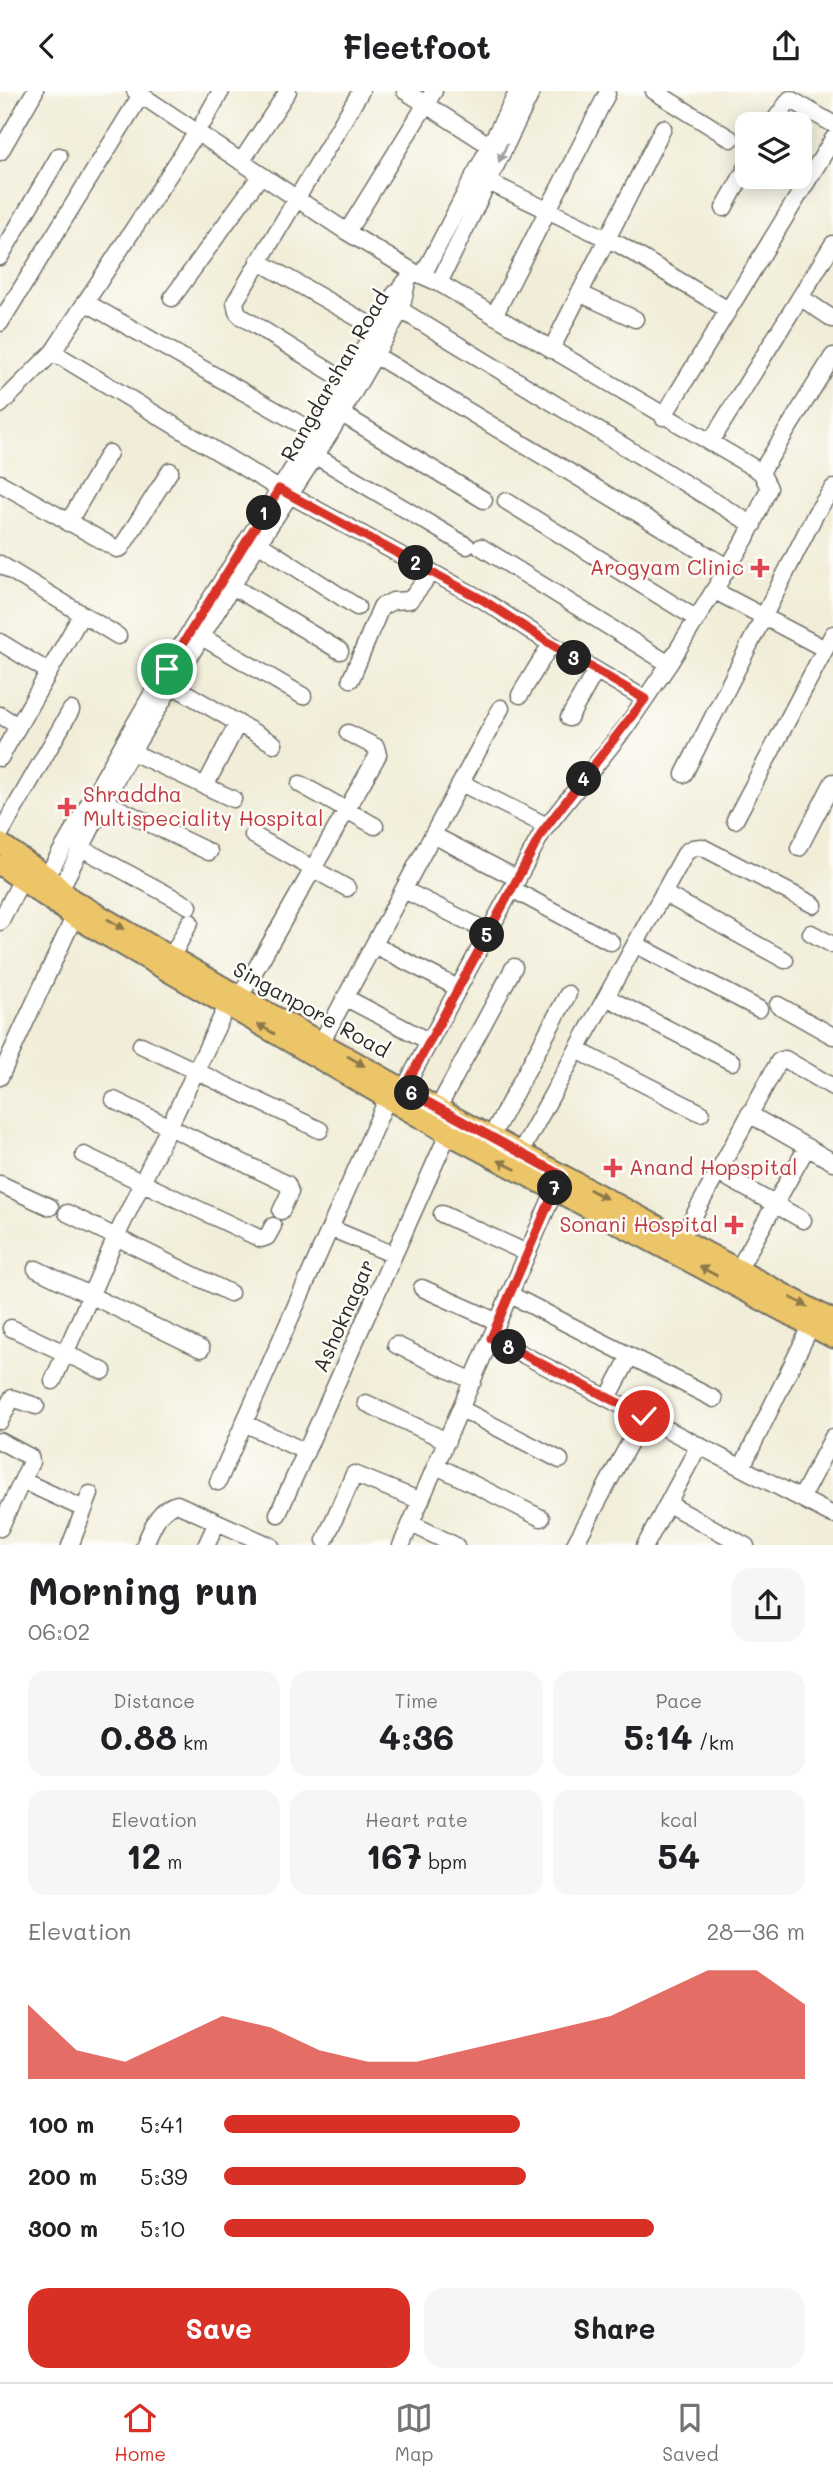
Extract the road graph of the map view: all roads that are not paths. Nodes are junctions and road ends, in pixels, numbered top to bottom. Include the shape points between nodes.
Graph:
1 (35, 91) edge
2 (221, 91) edge
3 (288, 91) edge
4 (361, 91) edge
5 (405, 91) edge
6 (518, 91) edge
7 (532, 91) edge
8 (654, 91) edge
9 (138, 93) edge
10 (607, 94) dead end
11 (430, 98) edge
12 (781, 112) edge
13 (833, 124) edge
14 (200, 127) junction
15 (663, 128) dead end
16 (731, 139) dead end
17 (833, 139) edge
18 (489, 145) junction
19 (0, 152) edge
20 (60, 156) dead end
21 (241, 162) junction
22 (261, 175) junction
23 (482, 179) junction
24 (735, 188) edge
25 (295, 198) junction
26 (724, 208) dead end
27 (549, 211) junction
28 (347, 232) junction
29 (607, 239) junction
30 (833, 244) edge
31 (0, 257) edge
32 (258, 261) junction
33 (415, 276) junction
34 (439, 283) junction
35 (579, 293) junction
36 (800, 297) junction
37 (172, 298) dead end
38 (85, 302) junction
39 (401, 310) junction
40 (728, 310) junction
41 (494, 316) junction
42 (635, 319) dead end
43 (833, 319) edge
44 (0, 323) edge
45 (377, 330) junction
46 (551, 350) junction
47 (53, 352) junction
48 (375, 355) junction
49 (833, 356) edge
50 (335, 375) dead end
51 (0, 405) edge
52 (342, 414) junction
53 (663, 417) junction
54 (314, 432) junction
55 (710, 443) junction
56 (109, 453) dead end
57 (316, 456) junction
58 (170, 471) dead end
59 (761, 473) junction
60 (0, 482) edge
61 (833, 488) edge
62 (285, 492) junction
63 (484, 499) dead end
64 (506, 501) dead end
65 (68, 523) junction
66 (752, 525) junction
67 (258, 543) junction
68 (0, 564) edge
69 (729, 568) junction
70 (432, 572) junction
71 (232, 586) junction
72 (715, 591) junction
73 (357, 607) dead end
74 (82, 614) junction
75 (763, 617) junction
76 (697, 619) junction
77 (118, 636) dead end
78 (202, 636) junction
79 (831, 640) edge
80 (0, 642) edge
81 (551, 644) junction
82 (340, 650) dead end
83 (669, 664) junction
84 (596, 670) junction
85 (49, 672) junction
86 (351, 679) dead end
87 (172, 685) junction
88 (520, 695) dead end
89 (303, 696) dead end
90 (645, 699) junction
91 (501, 708) dead end
92 (71, 710) dead end
93 (0, 715) edge
94 (569, 718) dead end
95 (237, 723) junction
96 (18, 726) junction
97 (348, 733) dead end
98 (274, 744) dead end
99 (132, 752) junction
100 (0, 758) edge
101 (684, 773) dead end
102 (833, 782) edge
103 (461, 783) junction
104 (300, 784) dead end
105 (205, 786) junction
106 (233, 799) dead end
107 (105, 802) junction
108 (347, 810) junction
109 (735, 820) dead end
110 (375, 826) dead end
111 (547, 826) junction
112 (0, 834) edge
113 (253, 835) dead end
114 (433, 835) junction
115 (0, 843) edge
116 (81, 848) junction
117 (799, 848) dead end
118 (209, 852) dead end
119 (0, 865) edge
120 (313, 869) junction
121 (21, 881) junction
122 (54, 882) junction
123 (515, 884) junction
124 (347, 888) dead end
125 (404, 890) junction
126 (663, 893) junction
127 (814, 905) dead end
128 (75, 917) junction
129 (0, 922) edge
130 (489, 932) junction
131 (811, 933) dead end
132 (611, 942) dead end
133 (635, 944) junction
134 (374, 945) junction
135 (833, 945) edge
136 (172, 956) junction
137 (785, 960) dead end
138 (514, 967) dead end
139 (458, 988) junction
140 (568, 994) dead end
141 (606, 997) junction
142 (346, 998) junction
143 (233, 1004) junction
144 (778, 1005) dead end
145 (759, 1009) dead end
146 (833, 1036) edge
147 (323, 1041) junction
148 (430, 1042) junction
149 (141, 1045) dead end
150 (577, 1050) junction
151 (732, 1062) dead end
152 (196, 1071) junction
153 (0, 1077) edge
154 (833, 1087) edge
155 (395, 1090) junction
156 (114, 1100) dead end
157 (438, 1108) junction
158 (701, 1113) dead end
159 (749, 1114) junction
160 (169, 1126) junction
161 (320, 1131) dead end
162 (448, 1134) junction
163 (491, 1136) junction
164 (807, 1147) junction
165 (520, 1153) junction
166 (84, 1155) dead end
167 (833, 1161) edge
168 (718, 1173) junction
169 (558, 1182) junction
170 (142, 1183) junction
171 (0, 1184) edge
172 (775, 1205) junction
173 (50, 1207) dead end
174 (281, 1211) dead end
175 (67, 1213) dead end
176 (442, 1214) dead end
177 (803, 1220) dead end
178 (273, 1226) dead end
179 (330, 1228) junction
180 (116, 1237) junction
181 (681, 1239) junction
182 (527, 1253) junction
183 (394, 1255) junction
184 (36, 1269) dead end
185 (738, 1270) junction
186 (422, 1288) dead end
187 (230, 1293) dead end
188 (509, 1294) junction
189 (92, 1296) junction
190 (826, 1316) edge
191 (498, 1322) junction
192 (11, 1328) dead end
193 (491, 1338) junction
194 (833, 1338) edge
195 (396, 1345) dead end
196 (201, 1349) dead end
197 (66, 1354) junction
198 (630, 1356) junction
199 (103, 1371) dead end
200 (53, 1381) dead end
201 (473, 1381) junction
202 (608, 1398) junction
203 (714, 1399) dead end
204 (366, 1403) dead end
205 (36, 1406) dead end
206 (461, 1409) junction
207 (644, 1416) junction
208 (0, 1421) edge
209 (244, 1423) junction
210 (833, 1437) edge
211 (0, 1441) edge
212 (447, 1441) junction
213 (699, 1445) junction
214 (306, 1452) junction
215 (560, 1460) dead end
216 (437, 1466) junction
217 (742, 1467) junction
218 (23, 1481) junction
219 (218, 1482) dead end
220 (800, 1498) junction
221 (421, 1501) junction
222 (668, 1504) junction
223 (278, 1514) dead end
224 (833, 1515) edge
225 (541, 1517) dead end
226 (1, 1520) edge
227 (217, 1522) junction
228 (412, 1524) junction
229 (325, 1540) dead end
230 (70, 1545) edge
231 (144, 1545) edge
232 (206, 1545) edge
233 (269, 1545) edge
234 (401, 1545) edge
235 (456, 1545) edge
236 (574, 1545) edge
237 (645, 1545) edge
238 (746, 1545) edge

1 - 19 street
2 - 14 street
3 - 21 street
4 - 25 street
5 - 11 street
6 - 18 street
7 -> 23 street
8 - 16 street
9 - 14 street
9 - 44 street
10 - 27 street
11 - 18 street
11 - 28 street
12 - 13 street via 790,99
14 - 21 street
14 - 38 street
15 - 29 street
17 - 40 street
18 - 23 street
20 - 31 street
21 - 22 street
22 - 25 street
22 - 37 street
23 - 27 street
23 - 33 street
23 - 34 street
24 - 26 street
25 - 28 street
25 - 32 street
27 - 29 street
27 - 41 street
28 - 33 street
29 - 35 street
29 - 40 street
30 - 36 street
32 - 45 street
32 - 50 street via 235,302 237,312
33 - 34 street
33 - 39 street, Rangdarshan Road
33 - 45 street, Rangdarshan Road via 394,295
34 - 41 street
35 - 42 street
35 - 46 street
36 - 43 street
36 - 55 street
38 - 47 street
38 - 54 street
39 - 48 street, Rangdarshan Road
39 - 66 street
40 - 53 street
41 - 46 street
45 - 54 street, Rangdarshan Road
46 - 53 street
47 - 51 street
47 - 62 street
48 - 52 street, Rangdarshan Road
48 - 69 street
49 - 59 street
52 - 57 street, Rangdarshan Road
52 - 63 street
53 - 55 street
54 - 62 street, Rangdarshan Road
55 - 59 street
56 - 65 street
57 - 62 street, Rangdarshan Road
57 - 83 street
58 - 65 street via 121,548 109,548
59 - 66 street via 769,488
60 - 65 street
61 - 75 street
62 - 67 street, Rangdarshan Road
62 - 70 street
62 - 122 street, Rangdarshan Road via 167,669
64 - 76 street
66 - 69 street
67 - 71 street, Rangdarshan Road
67 - 73 street
68 - 74 street
69 - 72 street
70 - 81 street
70 - 86 street via 410,600 382,607
71 - 78 street, Rangdarshan Road
71 - 82 street
72 - 75 street
72 - 76 street
74 - 77 street
74 - 85 street
75 - 79 street
75 - 101 street
76 - 83 street
78 - 87 street, Rangdarshan Road
78 - 89 street
79 - 109 street
80 - 85 street
81 - 84 street
81 - 88 street
83 - 90 street
84 - 90 street
84 - 94 street
85 - 96 street
87 - 95 street
87 - 99 street, Rangdarshan Road
90 - 111 street
91 - 103 street
92 - 112 street
93 - 96 street
95 - 98 street
95 - 105 street
96 - 100 street
97 - 108 street via 379,751
99 - 105 street
99 - 107 street, Rangdarshan Road
102 - 117 street
103 - 111 street
103 - 114 street
104 - 108 street
105 - 106 street
107 - 116 street, Rangdarshan Road
107 - 118 street
108 - 110 street
108 - 120 street
111 - 123 street
113 - 120 street
114 - 123 street
114 - 125 street
115 - 122 main road, Singanpore Road
116 - 122 street, Rangdarshan Road
116 - 136 street via 189,914
119 - 121 main road, Singanpore Road
120 - 124 street
120 - 143 street
121 - 128 main road, Singanpore Road
121 - 129 street
122 -> 136 main road, Singanpore Road via 72,899
123 - 130 street
123 - 132 street
125 - 130 street
125 - 134 street
126 - 127 street via 686,852 702,847
126 - 133 street
126 - 137 street
128 - 143 main road, Singanpore Road
128 - 153 street
130 - 139 street
131 - 135 street
133 - 141 street
133 - 145 street
134 - 139 street
134 - 142 street
136 - 143 main road, Singanpore Road
138 - 157 street
139 - 148 street
140 - 163 street
141 - 150 street
141 - 151 street
142 - 147 street
142 - 148 street
143 - 147 main road, Singanpore Road
143 - 152 street
155 -> 143 main road, Singanpore Road
144 - 146 street
147 -> 155 main road, Singanpore Road
148 - 155 street
149 - 152 street
150 - 158 street
150 - 165 street
152 - 160 street
152 - 161 street
154 - 159 street via 782,1059
155 - 157 main road, Singanpore Road
155 - 162 main road, Singanpore Road
155 - 179 street
156 - 160 street
157 - 163 main road, Singanpore Road
159 - 164 street
159 - 168 street
160 - 170 street
160 - 174 street via 287,1184 290,1192
169 -> 162 main road, Singanpore Road
162 - 183 street, Ashoknagar
163 - 165 main road, Singanpore Road
164 - 167 street
164 - 172 street
165 - 169 main road, Singanpore Road
166 - 170 street
168 - 172 street
168 - 181 street
169 -> 181 main road, Singanpore Road
169 - 182 street
190 -> 169 main road, Singanpore Road
170 - 178 street via 261,1239
170 - 180 street
171 - 173 street
172 - 177 street
172 - 185 street
175 - 180 street
176 - 182 street
179 - 183 street
179 - 209 street
180 - 187 street
180 - 189 street
181 - 185 main road, Singanpore Road
182 - 188 street
183 - 214 street, Ashoknagar
184 - 189 street
185 -> 190 main road, Singanpore Road
186 - 191 street
188 - 191 street
188 - 198 street
189 - 196 street
189 - 197 street
190 - 194 main road, Singanpore Road
190 - 217 street
191 - 193 street
192 - 197 street
193 - 201 street
193 - 202 street
195 - 201 street
197 - 199 street
197 - 200 street
198 - 202 street
198 - 203 street
201 - 206 street
202 - 207 street
204 - 212 street
205 - 208 street via 12,1398
206 - 212 street
206 - 215 street
207 - 213 street
207 - 236 street
209 - 214 street
209 - 219 street
210 - 220 street
211 - 218 street via 30,1457
212 - 216 street
213 - 217 street
213 - 222 street
214 - 223 street, Ashoknagar
216 - 221 street
216 - 225 street
217 - 220 street
218 - 226 street
218 - 230 street via 87,1502
220 - 224 street
221 - 228 street
221 - 229 street via 355,1474
222 - 237 street
222 - 238 street
227 - 231 street via 177,1504 167,1507
227 - 232 street
227 - 233 street
228 - 234 street
228 - 235 street

